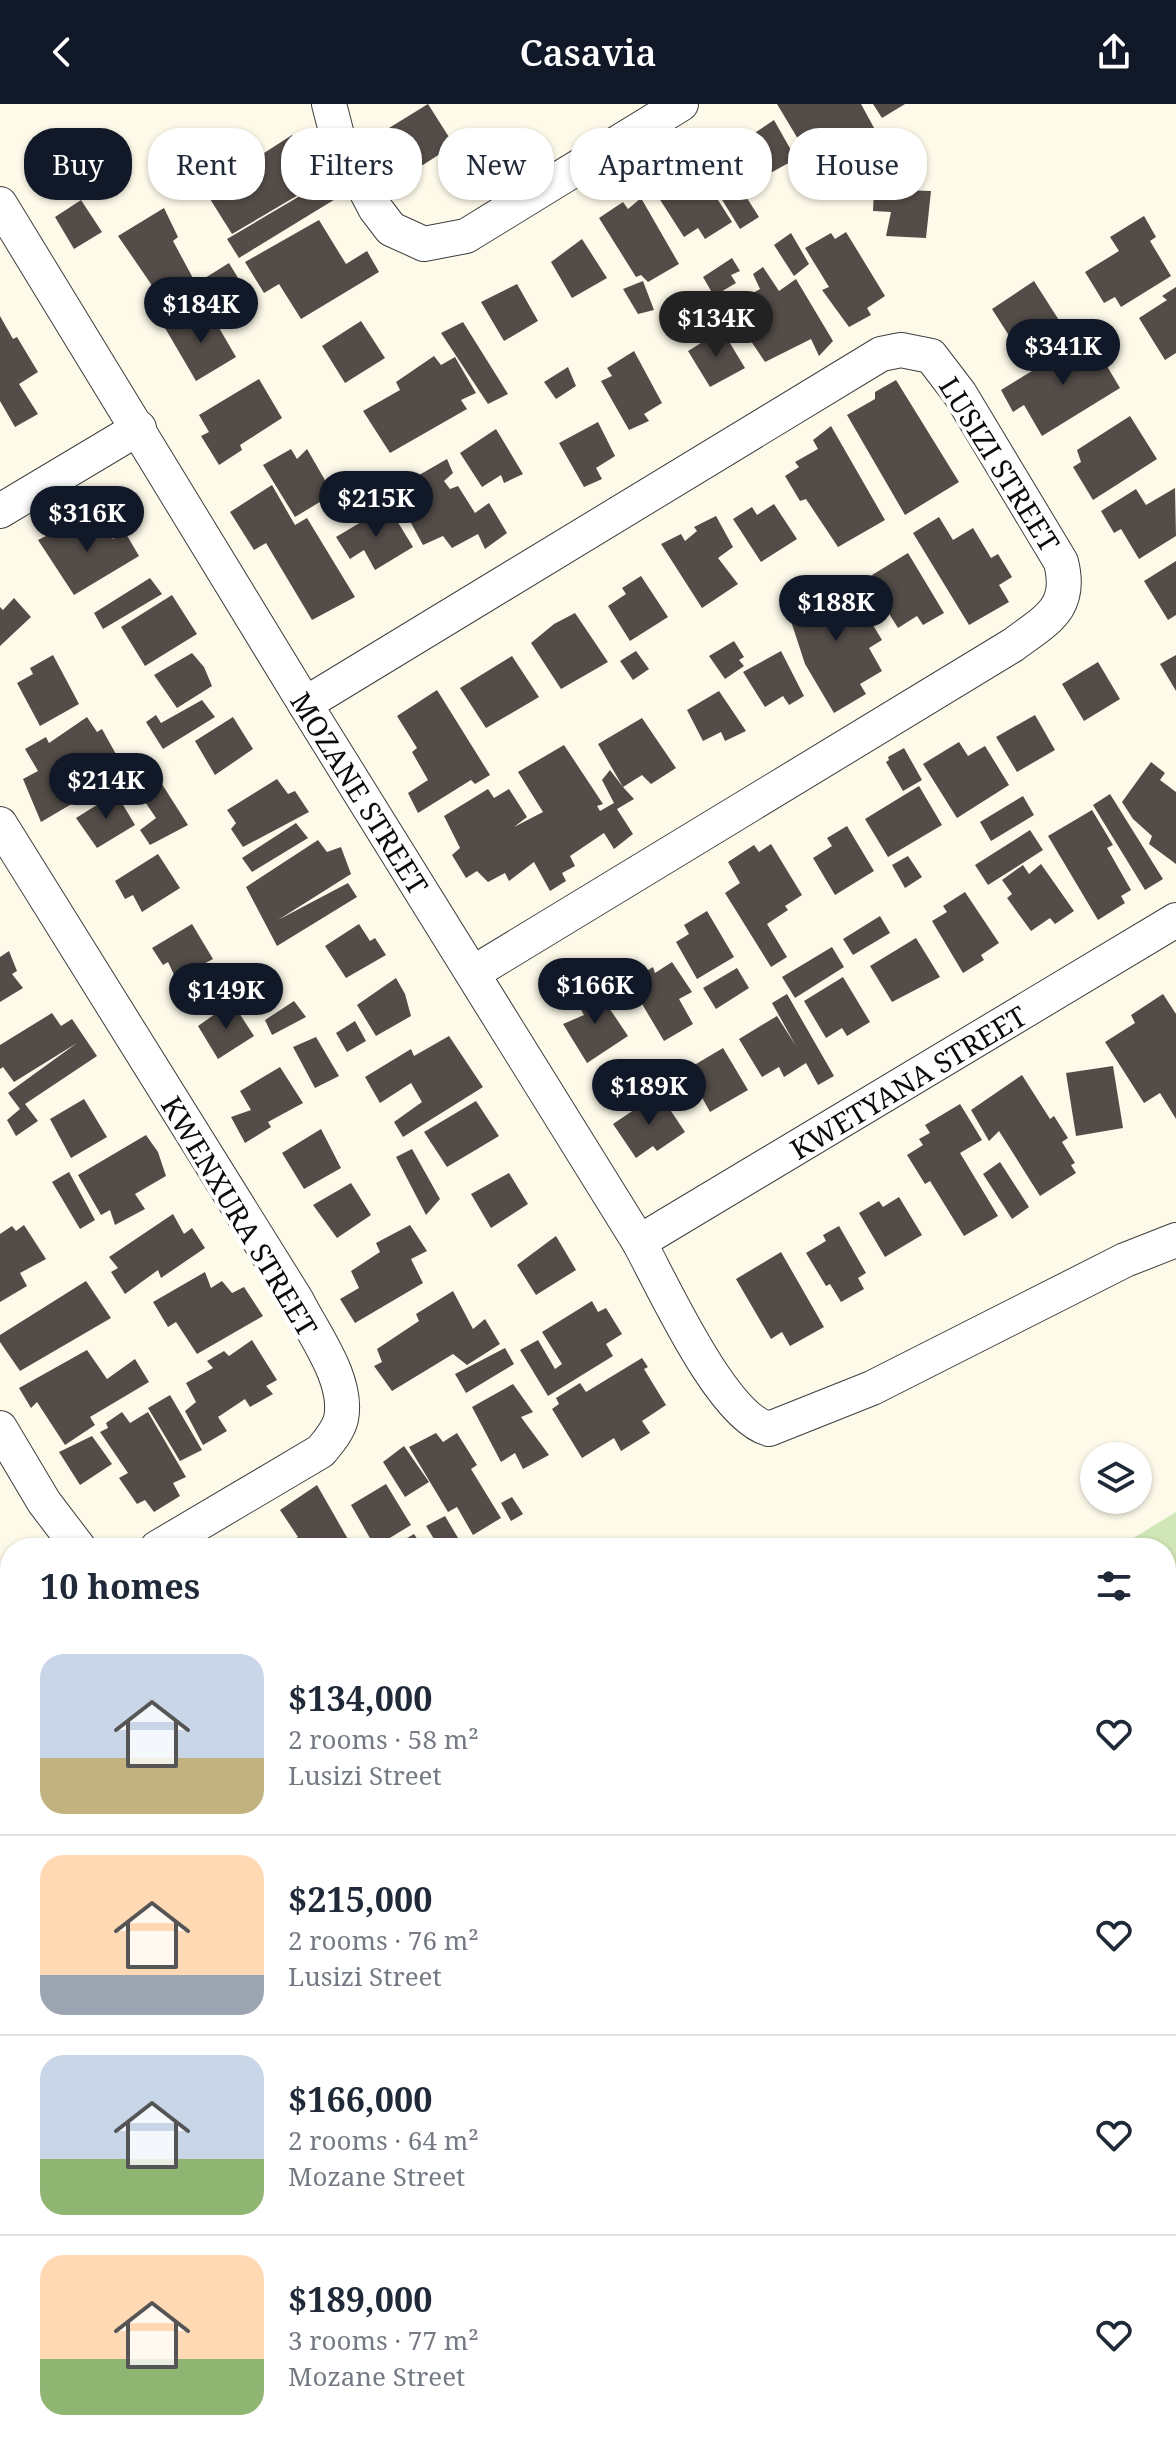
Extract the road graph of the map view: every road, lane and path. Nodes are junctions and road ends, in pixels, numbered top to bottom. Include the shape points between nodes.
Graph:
1 (329, 104) edge
2 (681, 104) edge
3 (0, 204) edge
4 (139, 428) junction
5 (0, 511) edge
6 (305, 704) junction
7 (0, 824) edge
8 (1176, 920) edge
9 (473, 973) junction
10 (1176, 1240) edge
11 (639, 1242) junction
12 (0, 1428) edge
13 (71, 1538) edge
14 (174, 1538) edge

1 - 2 street via 337,135 375,208 391,229 424,244 466,236
3 - 4 street, MOZANE STREET
4 - 5 street
4 - 6 street, MOZANE STREET
6 - 9 street, MOZANE STREET
6 - 9 street, LUSIZI STREET via 881,354 901,350 931,356 960,394 1061,562 1064,594 1054,613 1013,645
7 - 14 street, KWENXURA STREET via 297,1301 342,1397 341,1420 321,1451
8 - 11 street, KWETYANA STREET
9 - 11 street, MOZANE STREET
10 - 11 street, MOZANE STREET via 1125,1260 872,1388 769,1429 737,1409 718,1383
12 - 13 street

